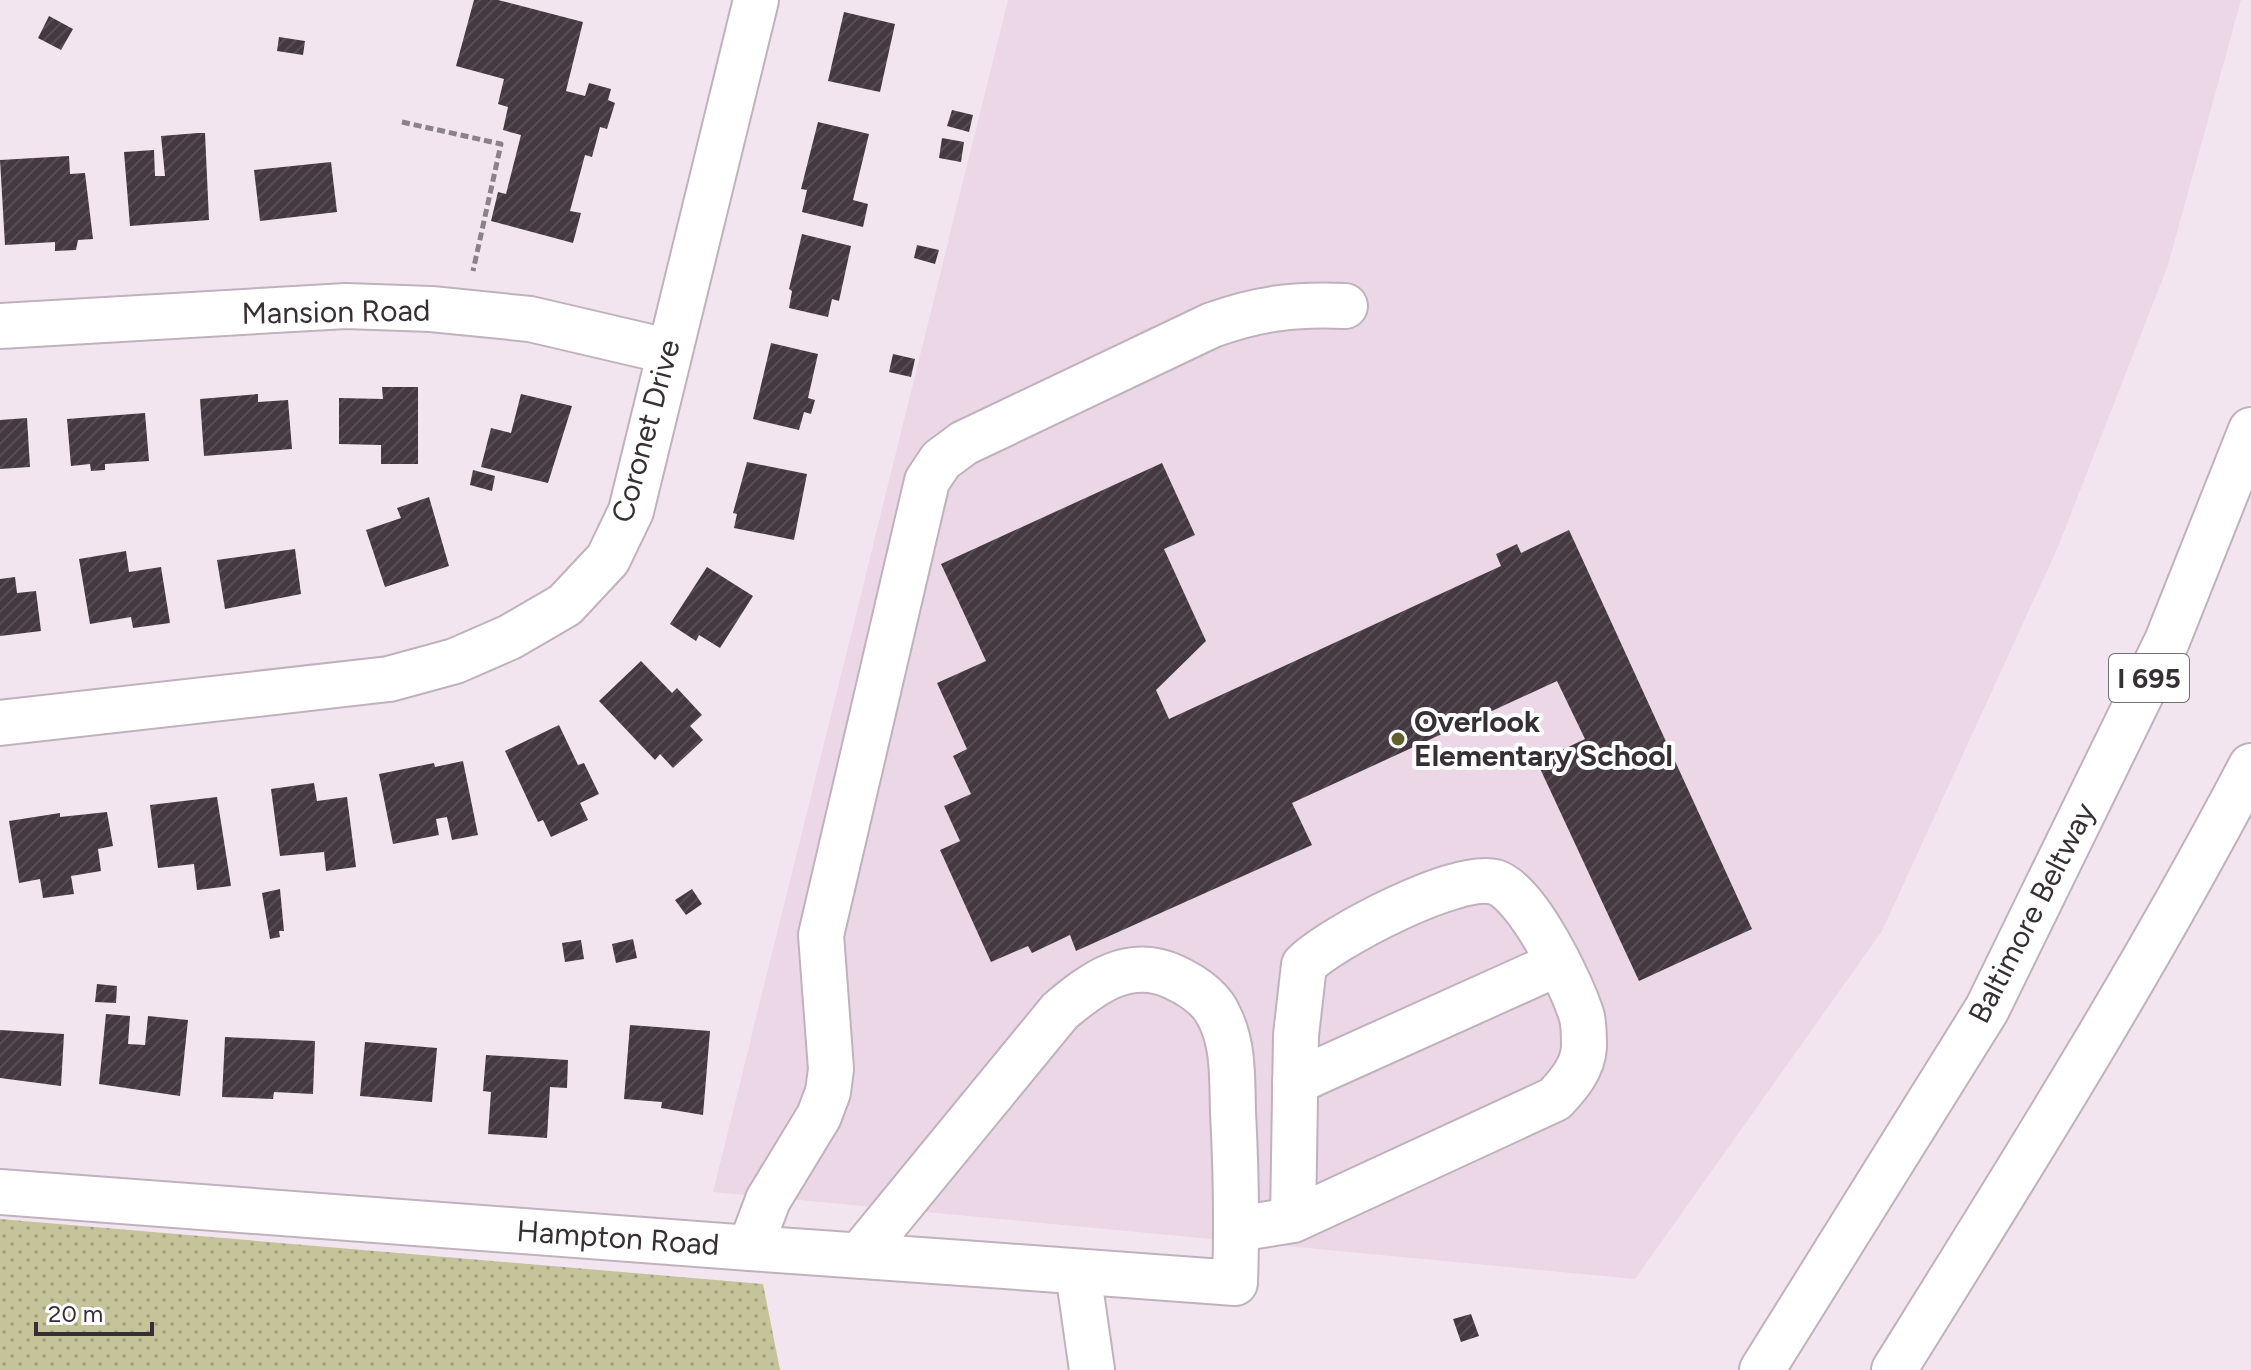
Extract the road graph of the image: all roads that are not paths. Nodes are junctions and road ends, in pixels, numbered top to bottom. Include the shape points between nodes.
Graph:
1 (756, 0) edge
2 (1345, 306) dead end
3 (0, 326) edge
4 (667, 351) junction
5 (2251, 430) edge
6 (0, 723) edge
7 (2251, 766) edge
8 (2251, 811) edge
9 (1557, 964) junction
10 (1295, 1082) junction
11 (2074, 1083) junction
12 (0, 1192) edge
13 (1293, 1220) junction
14 (1237, 1229) junction
15 (750, 1248) junction
16 (859, 1256) junction
17 (1078, 1272) junction
18 (1092, 1370) edge
19 (1762, 1370) edge
20 (1894, 1370) edge

1 - 4 main road, Coronet Drive
2 - 15 main road via 1293,304 1212,325 964,443 941,460 927,481 821,935 831,1069 828,1092 768,1200
3 - 4 main road, Mansion Road via 395,307 530,319
4 - 6 main road, Coronet Drive via 631,511 608,559 565,605 510,637 455,661 389,679
5 - 19 main road, Baltimore Beltway / I 695 via 2167,641 1987,1009
7 - 11 main road
8 - 11 main road
9 - 10 main road
9 - 10 main road via 1533,914 1514,894 1497,882 1451,886 1337,938 1304,965
9 - 13 main road via 1582,1018 1584,1051 1573,1079 1555,1099
10 - 13 main road
11 - 20 main road
12 - 15 main road, Hampton Road
13 - 14 main road
14 - 16 main road via 1230,1045 1218,1013 1193,985 1158,969 1124,970 1094,982 1060,1011
14 - 17 main road, Hampton Road via 1235,1283
15 - 16 main road, Hampton Road
16 - 17 main road, Hampton Road
17 - 18 main road

